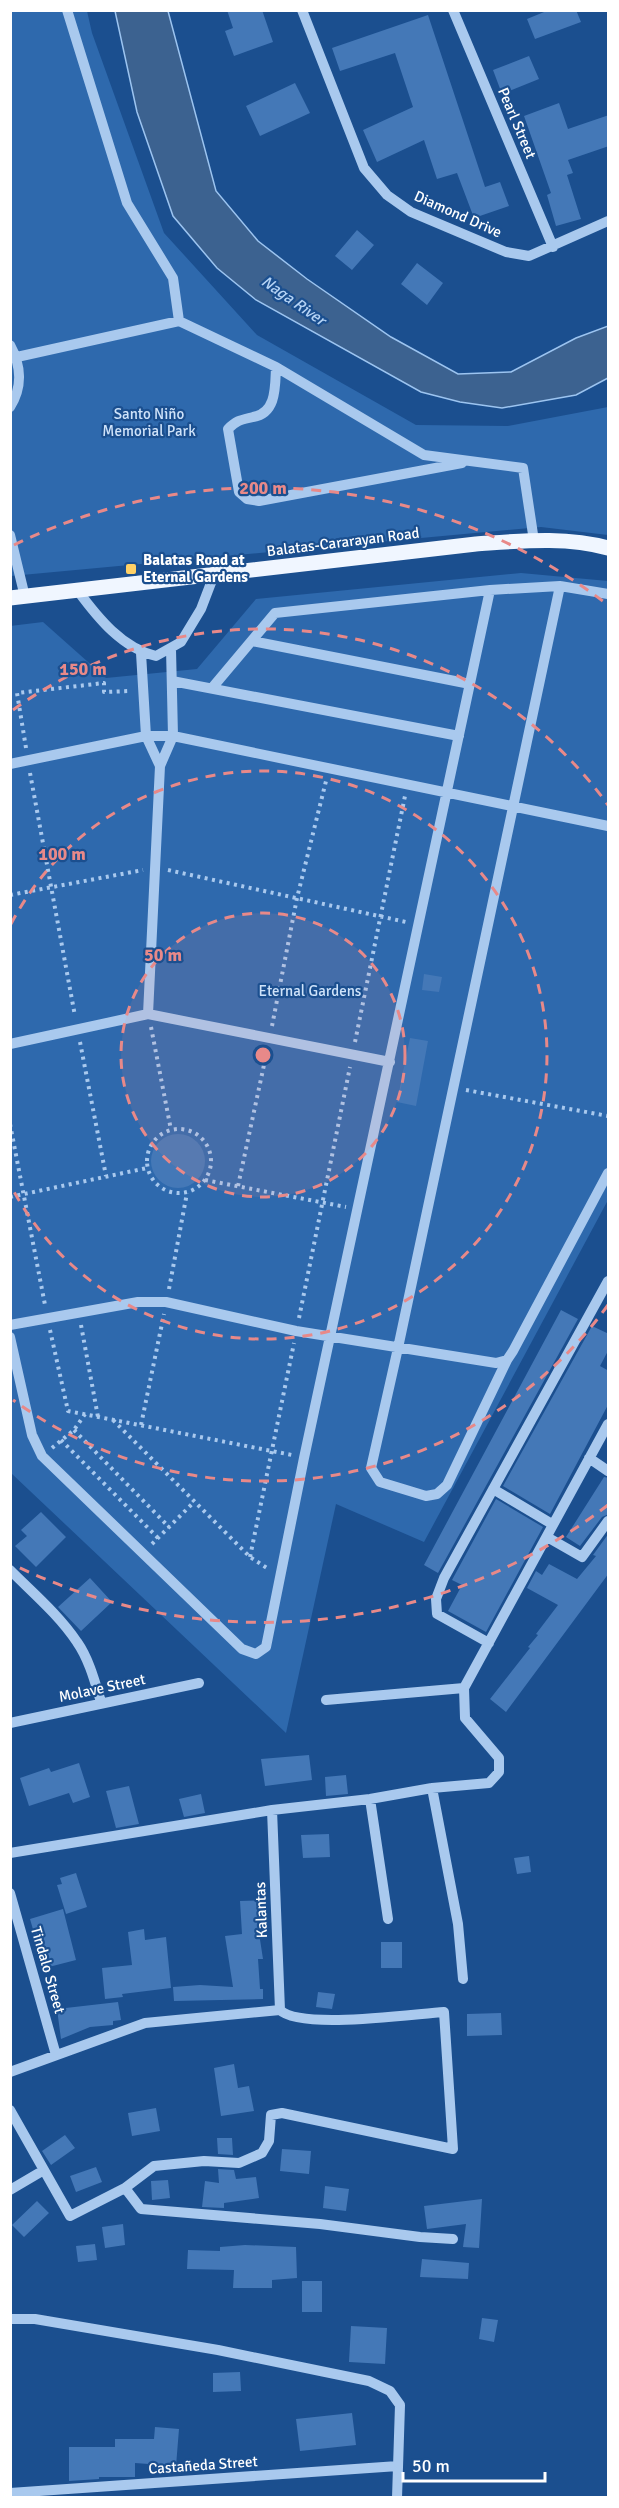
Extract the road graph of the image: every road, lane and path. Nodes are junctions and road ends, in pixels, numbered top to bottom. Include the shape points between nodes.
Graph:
1 (67, 10) edge
2 (302, 10) edge
3 (453, 10) edge
4 (609, 221) edge
5 (553, 247) junction
6 (179, 321) junction
7 (10, 345) edge
8 (17, 357) junction
9 (276, 367) junction
10 (10, 407) edge
11 (474, 461) junction
12 (10, 535) edge
13 (534, 541) junction
14 (609, 548) edge
15 (214, 575) junction
16 (560, 586) junction
17 (490, 590) junction
18 (78, 591) junction
19 (609, 594) edge
20 (18, 597) edge
21 (252, 641) junction
22 (171, 649) junction
23 (141, 653) junction
24 (172, 681) junction
25 (470, 684) junction
26 (212, 688) junction
27 (144, 690) junction
28 (146, 736) junction
29 (173, 736) junction
30 (459, 736) junction
31 (28, 760) junction
32 (10, 764) edge
33 (160, 766) junction
34 (329, 769) junction
35 (407, 784) junction
36 (447, 793) junction
37 (513, 806) junction
38 (609, 826) edge
39 (156, 867) junction
40 (52, 887) junction
41 (10, 896) edge
42 (297, 898) junction
43 (380, 916) junction
44 (419, 925) junction
45 (148, 1014) junction
46 (78, 1029) junction
47 (269, 1039) junction
48 (10, 1044) edge
49 (352, 1056) junction
50 (390, 1062) junction
51 (454, 1087) junction
52 (609, 1116) edge
53 (10, 1124) edge
54 (171, 1130) junction
55 (147, 1167) junction
56 (609, 1173) edge
57 (106, 1176) junction
58 (205, 1180) junction
59 (238, 1186) junction
60 (25, 1194) junction
61 (10, 1197) edge
62 (322, 1202) junction
63 (359, 1209) junction
64 (609, 1281) edge
65 (78, 1312) junction
66 (47, 1318) junction
67 (10, 1325) edge
68 (296, 1331) junction
69 (10, 1337) edge
70 (332, 1337) junction
71 (398, 1348) junction
72 (507, 1360) junction
73 (85, 1414) junction
74 (98, 1417) junction
75 (112, 1419) junction
76 (609, 1424) edge
77 (74, 1430) junction
78 (61, 1440) junction
79 (272, 1451) junction
80 (42, 1456) junction
81 (304, 1458) junction
82 (589, 1458) junction
83 (609, 1471) edge
84 (493, 1489) junction
85 (194, 1502) junction
86 (609, 1521) edge
87 (552, 1524) junction
88 (169, 1527) junction
89 (547, 1537) junction
90 (158, 1538) junction
91 (142, 1553) junction
92 (250, 1557) junction
93 (10, 1570) edge
94 (280, 1577) junction
95 (489, 1643) junction
96 (199, 1683) dead end
97 (464, 1688) junction
98 (326, 1700) dead end
99 (100, 1702) junction
100 (10, 1723) edge
101 (432, 1788) junction
102 (369, 1799) junction
103 (273, 1810) junction
104 (10, 1853) edge
105 (10, 1893) edge
106 (388, 1919) dead end
107 (15, 1929) edge
108 (463, 1979) dead end
109 (280, 2010) junction
110 (56, 2055) junction
111 (10, 2073) edge
112 (10, 2110) edge
113 (44, 2170) junction
114 (125, 2188) junction
115 (10, 2190) edge
116 (453, 2239) dead end
117 (10, 2319) edge
118 (398, 2466) junction
119 (10, 2493) edge
120 (397, 2498) edge

1 - 6 street via 127,203 173,278
2 - 5 street, Diamond Drive via 364,168 387,195 411,212 506,252 530,256
3 - 5 street, Pearl Street
4 - 5 street, Diamond Drive
6 - 8 street
6 - 9 street
7 - 8 street
8 - 10 street via 20,378
9 - 11 street via 424,455
9 - 11 street via 274,398 268,410 256,417 237,419 228,429 239,492 247,499 259,501
11 - 13 street via 523,468
12 - 20 street
13 - 14 main road, Balatas-Cararayan Road via 591,543
13 - 15 main road, Balatas-Cararayan Road via 476,544
15 - 18 main road, Balatas-Cararayan Road
15 - 22 street via 186,635
16 - 17 street
16 - 19 street
16 - 37 street
17 - 21 street via 275,613
17 - 25 street
18 - 20 main road, Balatas-Cararayan Road
18 - 23 street via 99,618
21 - 25 street
21 - 26 street
22 - 23 street via 156,656
22 - 24 street
23 - 27 street
24 - 26 street
24 - 29 street
25 - 30 street
26 - 30 street
27 - 28 street
27 - 31 path via 104,692 104,683 17,693
28 - 29 street
28 - 31 street
28 - 33 street
29 - 33 street
29 - 34 street
30 - 36 street
31 - 32 street
31 - 40 path
33 - 39 street
34 - 35 street
34 - 42 path
35 - 36 street
35 - 43 path
36 - 37 street
36 - 44 street
37 - 38 street
37 - 51 street
39 - 40 path
39 - 42 path
39 - 45 street
40 - 41 path
40 - 46 path
42 - 43 path
42 - 47 path
43 - 44 path
43 - 49 path
44 - 50 street
45 - 46 street
45 - 47 street
45 - 54 path
46 - 48 street
46 - 57 path
47 - 49 street
47 - 59 path
49 - 50 street
49 - 62 path
50 - 63 street
51 - 52 path
51 - 71 street
53 - 60 path
54 - 55 path via 156,1137 148,1151
54 - 58 path via 190,1131 206,1143 212,1162
55 - 57 path
55 - 58 path via 155,1183 170,1192 187,1193
56 - 72 street
57 - 60 path
58 - 59 path
59 - 62 path
60 - 61 path
60 - 66 path
62 - 63 path
62 - 68 path
63 - 70 street
64 - 84 street
65 - 66 street
65 - 68 street via 138,1302 166,1302
65 - 74 path
66 - 67 street
66 - 73 path via 68,1411
68 - 70 street
68 - 79 path
69 - 80 street via 32,1435
70 - 71 street
70 - 81 street
71 - 72 street via 496,1363
71 - 72 street via 371,1468 380,1482 426,1496 437,1494 447,1485
73 - 74 path
73 - 77 path
74 - 75 path
75 - 79 path
75 - 85 path
76 - 82 street
77 - 78 path
77 - 88 path
78 - 80 path
78 - 90 path
79 - 81 path
79 - 92 path
80 - 91 street
81 - 94 street
82 - 83 street
82 - 87 street
84 - 87 street
84 - 95 street via 435,1599 437,1614
85 - 88 path
85 - 92 path
86 - 89 street via 582,1557
87 - 89 street
88 - 90 path
89 - 95 street
90 - 91 path
91 - 94 street via 242,1649 256,1654 266,1647
92 - 94 path
93 - 99 street via 78,1642
95 - 97 street
96 - 99 street, Molave Street
97 - 98 street
97 - 101 street via 465,1718 499,1758 499,1772 489,1783
99 - 100 street, Molave Street
101 - 102 street
101 - 108 street via 458,1924
102 - 103 street
102 - 106 street
103 - 104 street
103 - 109 street, Kalantas
105 - 107 street, Tindalo Street
107 - 110 street, Tindalo Street
109 - 110 street via 145,2023
109 - 114 street via 294,2018 330,2020 444,2012 453,2148 282,2113 271,2115 269,2141 262,2153 239,2163 204,2161 154,2166
110 - 111 street
112 - 113 street
113 - 114 street via 70,2216
113 - 115 street
114 - 116 street via 141,2209
117 - 118 street via 35,2319 218,2350 369,2381 390,2391 400,2405
118 - 119 street, Castañeda Street
118 - 120 street

